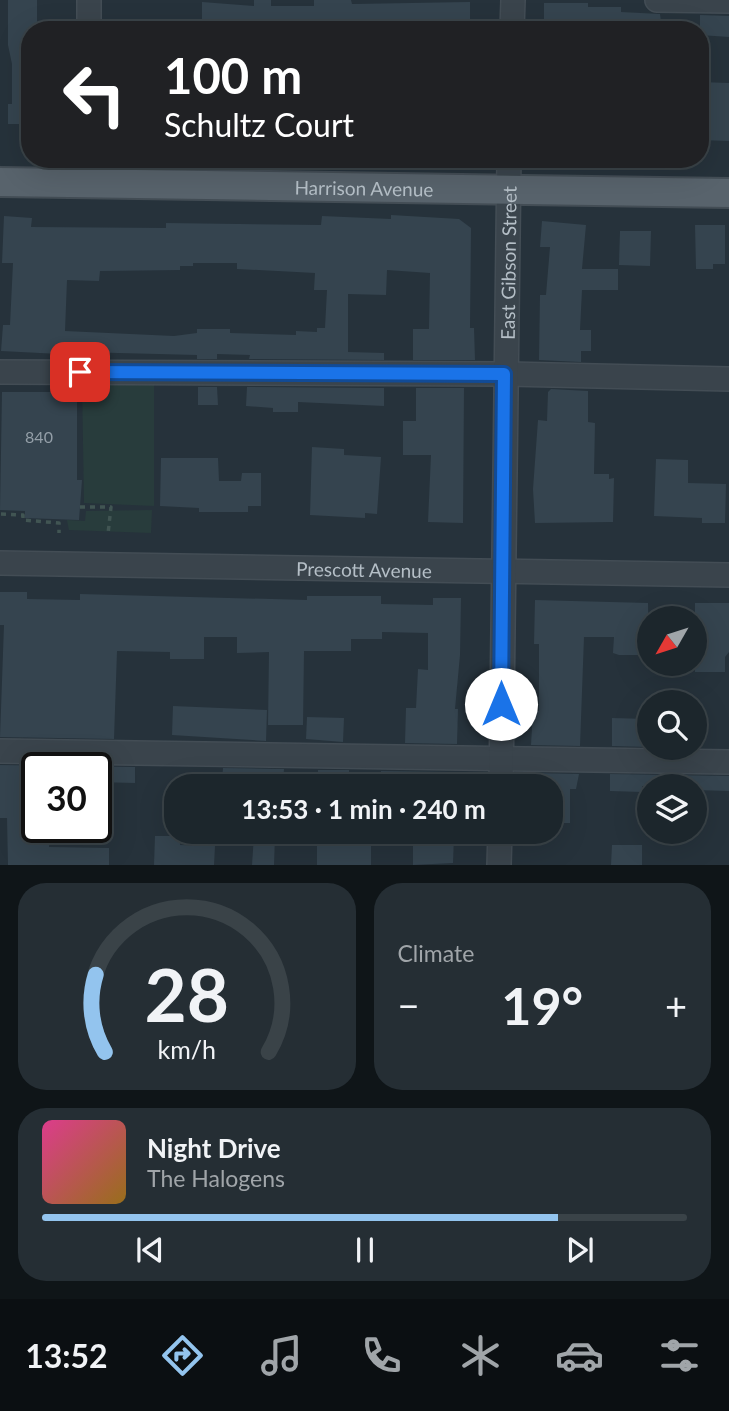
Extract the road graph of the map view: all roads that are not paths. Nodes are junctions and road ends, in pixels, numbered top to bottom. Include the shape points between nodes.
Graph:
1 (89, 0) edge
2 (513, 0) edge
3 (657, 0) edge
4 (729, 1) edge
5 (89, 21) edge
6 (512, 21) edge
7 (509, 168) edge
8 (0, 182) edge
9 (508, 189) junction
10 (729, 193) edge
11 (0, 372) edge
12 (504, 374) junction
13 (729, 379) edge
14 (0, 563) edge
15 (501, 572) junction
16 (729, 575) edge
17 (0, 751) edge
18 (501, 758) junction
19 (729, 762) edge
20 (501, 774) edge
21 (499, 844) edge
22 (499, 865) edge

1 - 5 street
2 - 6 street
3 - 4 street
7 - 9 street, East Gibson Street
8 - 9 main road, Harrison Avenue
9 - 10 main road, Harrison Avenue
9 - 12 street, East Gibson Street
11 - 12 street
12 - 13 street
12 - 15 street, East Gibson Street
14 - 15 street, Prescott Avenue
15 - 16 street, Prescott Avenue
15 - 18 street, East Gibson Street
17 - 18 street
18 - 19 street
18 - 20 street, East Gibson Street
21 - 22 street

